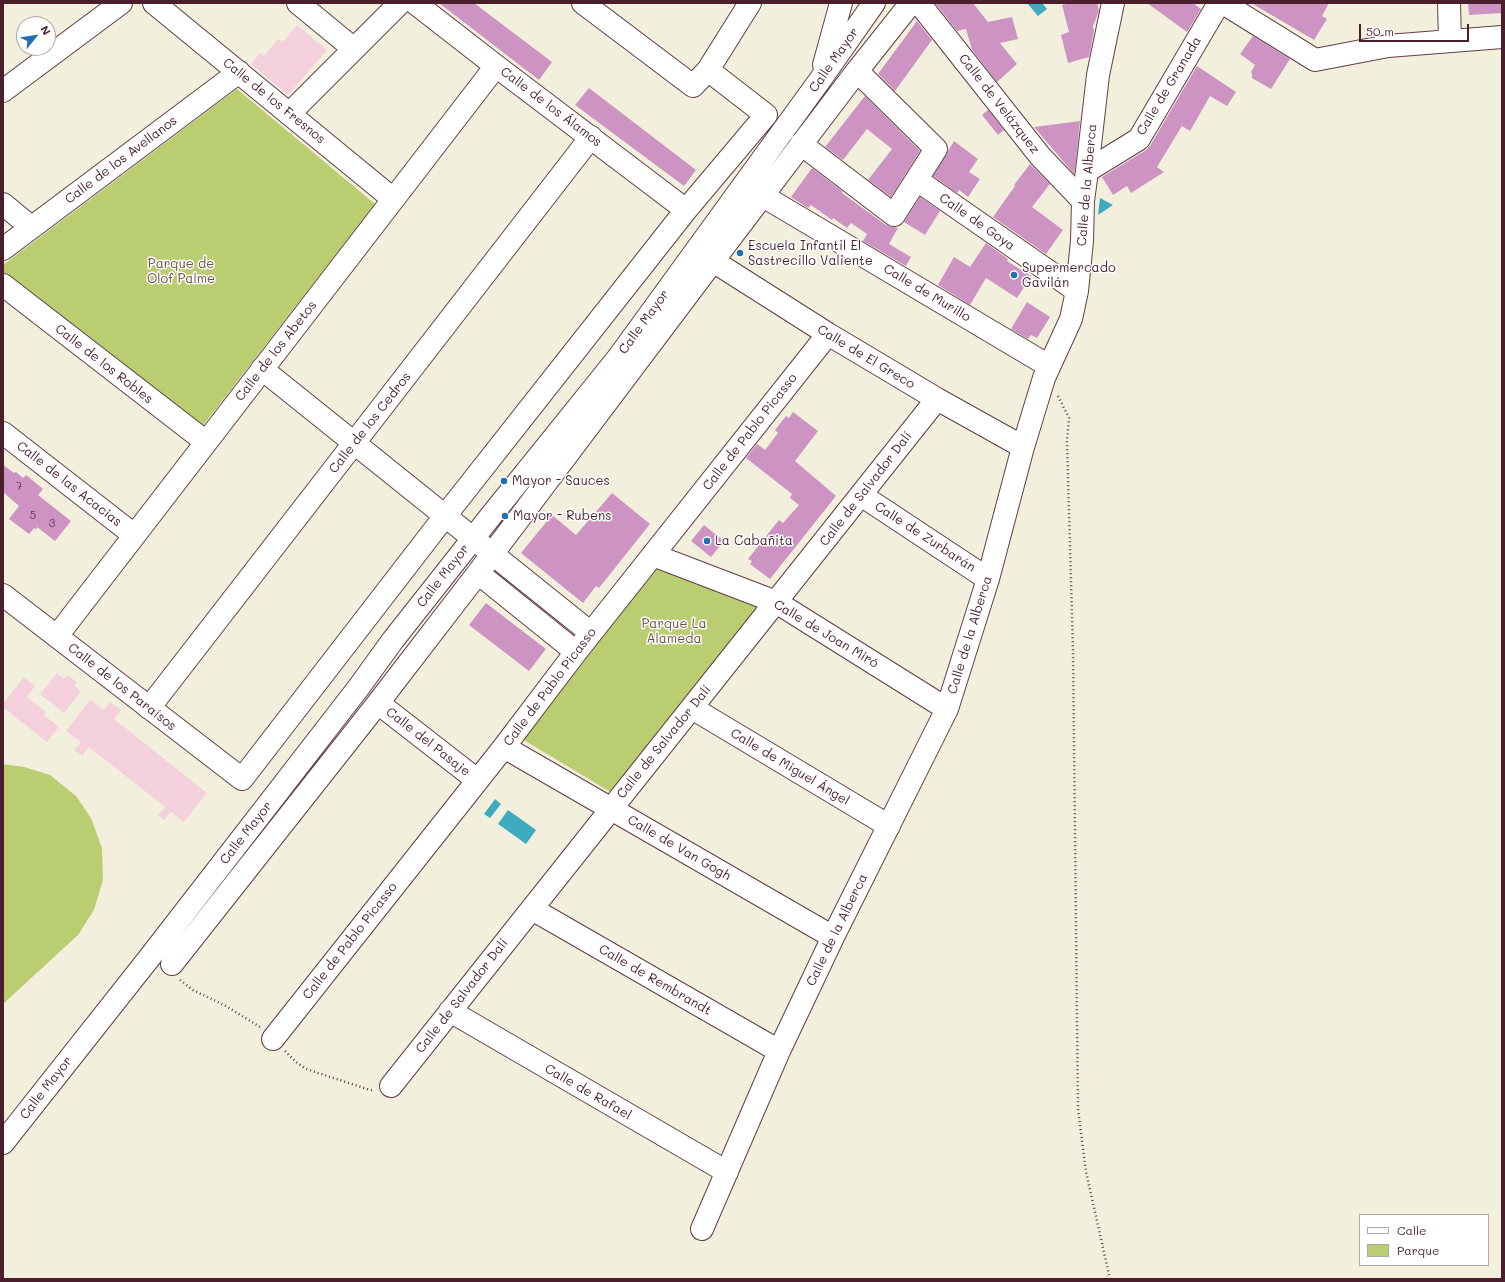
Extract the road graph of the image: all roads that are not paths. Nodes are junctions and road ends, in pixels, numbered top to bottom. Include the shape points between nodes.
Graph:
1 (121, 3) edge
2 (154, 3) edge
3 (298, 3) edge
4 (400, 3) edge
5 (415, 3) edge
6 (583, 3) edge
7 (842, 3) edge
8 (911, 3) edge
9 (919, 3) edge
10 (1113, 3) edge
11 (1449, 3) edge
12 (746, 4) edge
13 (870, 5) edge
14 (1216, 5) edge
15 (1502, 37) edge
16 (1450, 41) junction
17 (354, 49) junction
18 (496, 66) junction
19 (708, 70) junction
20 (857, 71) junction
21 (239, 72) junction
22 (820, 80) junction
23 (3, 91) edge
24 (289, 114) junction
25 (591, 137) junction
26 (801, 144) junction
27 (1088, 171) junction
28 (916, 180) junction
29 (763, 196) junction
30 (394, 199) junction
31 (1083, 201) junction
32 (3, 204) edge
33 (686, 210) junction
34 (31, 227) junction
35 (3, 249) edge
36 (713, 261) junction
37 (3, 285) edge
38 (1077, 291) junction
39 (828, 334) junction
40 (262, 369) junction
41 (1047, 372) junction
42 (936, 399) junction
43 (3, 433) edge
44 (206, 442) junction
45 (354, 443) junction
46 (1023, 447) junction
47 (861, 495) junction
48 (445, 516) junction
49 (134, 535) junction
50 (473, 538) junction
51 (493, 554) junction
52 (653, 555) junction
53 (478, 573) junction
54 (988, 579) junction
55 (3, 595) edge
56 (776, 602) junction
57 (591, 633) junction
58 (57, 636) junction
59 (576, 652) junction
60 (378, 703) junction
61 (150, 708) junction
62 (692, 708) junction
63 (947, 708) junction
64 (504, 747) junction
65 (477, 780) junction
66 (612, 809) junction
67 (889, 826) junction
68 (532, 909) junction
69 (833, 937) junction
70 (172, 964) dead end
71 (450, 1011) junction
72 (273, 1039) dead end
73 (779, 1051) junction
74 (391, 1086) dead end
75 (3, 1143) edge
76 (726, 1172) junction
77 (702, 1228) dead end

1 - 23 street
2 - 21 street, Calle de los Fresnos
3 - 17 street
4 - 17 street
5 - 18 street, Calle de los Álamos
6 - 19 street via 693,86
7 - 22 street
8 - 20 street, Calle Mayor
9 - 31 street, Calle de Velázquez via 1040,156
10 - 27 street, Calle de la Alberca via 1098,76
11 - 16 street
12 - 19 street
13 - 22 street, Calle Mayor
14 - 16 street via 1315,60 1388,46
14 - 27 street, Calle de Granada via 1138,139
15 - 16 street
17 - 24 street
18 - 25 street, Calle de los Álamos
18 - 30 street, Calle de los Abetos
19 - 33 street via 766,115
20 - 26 street, Calle Mayor
20 - 28 street via 936,149
21 - 24 street, Calle de los Fresnos
21 - 34 street, Calle de los Avellanos
22 - 50 street, Calle Mayor via 618,358
24 - 30 street, Calle de los Fresnos
25 - 33 street, Calle de los Álamos
25 - 45 street, Calle de los Cedros
26 - 28 street via 894,215
26 - 29 street, Calle Mayor
27 - 31 street, Calle de la Alberca
28 - 38 street, Calle de Goya
29 - 36 street, Calle Mayor
29 - 41 street, Calle de Murillo
30 - 40 street, Calle de los Abetos
31 - 38 street, Calle de la Alberca
32 - 34 street
33 - 48 street
34 - 35 street, Calle de los Avellanos
36 - 39 street, Calle de El Greco
36 - 51 street, Calle Mayor
37 - 44 street, Calle de los Robles
38 - 41 street, Calle de la Alberca via 1071,319
39 - 42 street, Calle de El Greco
39 - 52 street, Calle de Pablo Picasso
40 - 44 street, Calle de los Abetos
40 - 45 street
41 - 46 street, Calle de la Alberca
42 - 46 street, Calle de El Greco
42 - 47 street, Calle de Salvador Dalí
43 - 49 street, Calle de las Acacias
44 - 49 street, Calle de los Abetos
45 - 48 street
45 - 61 street, Calle de los Cedros
46 - 54 street, Calle de la Alberca
47 - 54 street, Calle de Zurbarán
47 - 56 street, Calle de Salvador Dalí
48 - 50 street
48 - 61 street, Calle de los Paraísos via 242,779
49 - 58 street, Calle de los Abetos
50 - 51 street
50 - 75 street, Calle Mayor
51 - 53 street, Calle Mayor
51 - 57 street
52 - 56 street, Calle de Joan Miró
52 - 57 street, Calle de Pablo Picasso
53 - 59 street
53 - 60 street, Calle Mayor
54 - 63 street, Calle de la Alberca
55 - 58 street, Calle de los Paraísos
56 - 62 street, Calle de Salvador Dalí
56 - 63 street, Calle de Joan Miró
57 - 59 street, Calle de Pablo Picasso
58 - 61 street, Calle de los Paraísos
59 - 64 street, Calle de Pablo Picasso
60 - 65 street, Calle del Pasaje
60 - 70 street, Calle Mayor
62 - 66 street, Calle de Salvador Dalí
62 - 67 street, Calle de Miguel Ángel
63 - 67 street, Calle de la Alberca
64 - 65 street, Calle de Pablo Picasso
64 - 66 street, Calle de Van Gogh
65 - 72 street, Calle de Pablo Picasso
66 - 68 street, Calle de Salvador Dalí
66 - 69 street, Calle de Van Gogh
67 - 69 street, Calle de la Alberca
68 - 71 street, Calle de Salvador Dalí
68 - 73 street, Calle de Rembrandt
69 - 73 street, Calle de la Alberca
71 - 74 street, Calle de Salvador Dalí
71 - 76 street, Calle de Rafael
73 - 76 street, Calle de la Alberca
76 - 77 street, Calle de la Alberca

